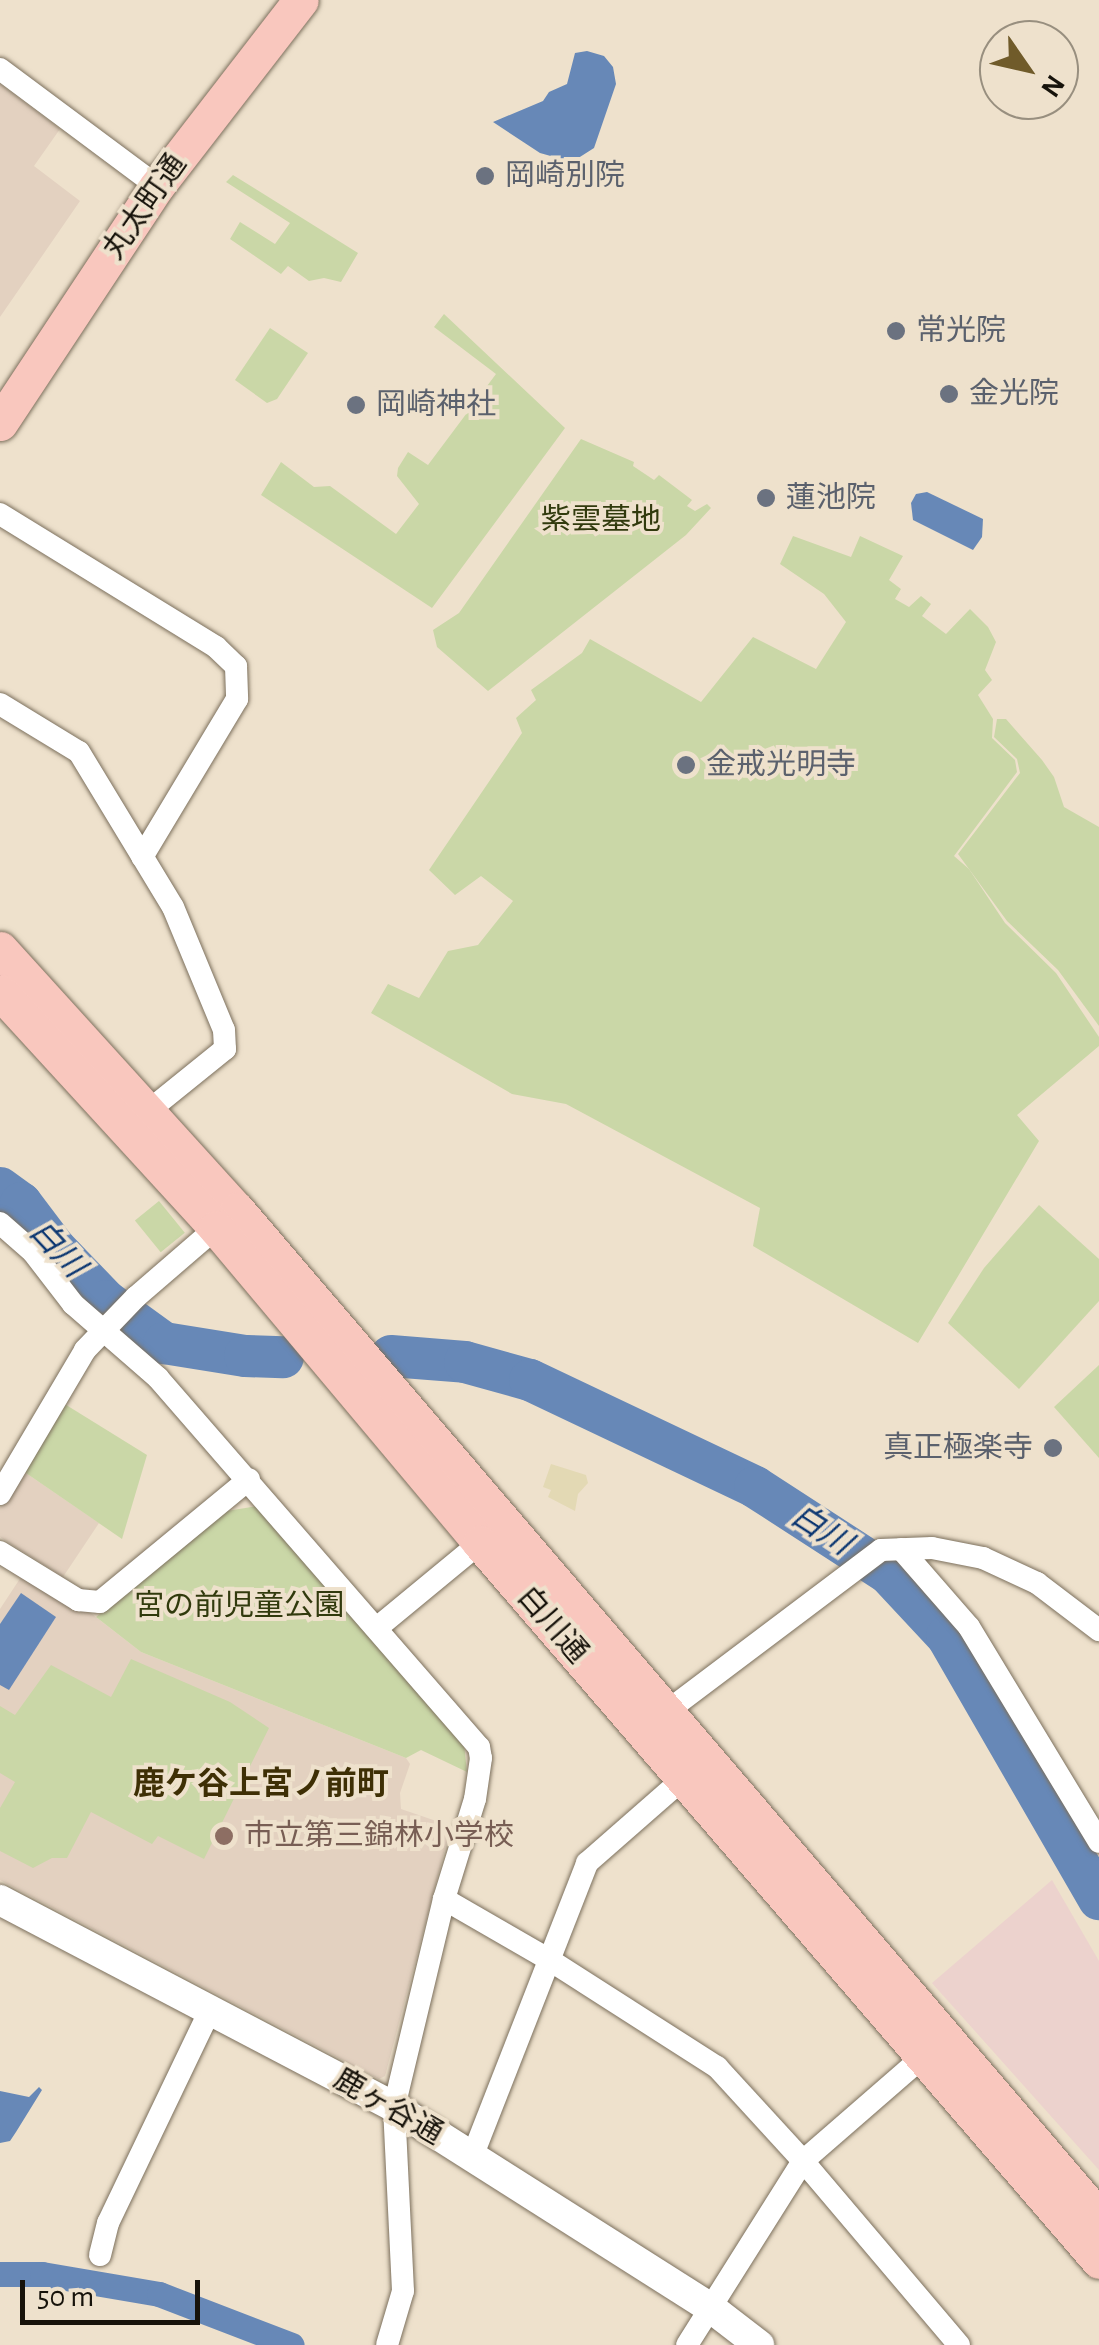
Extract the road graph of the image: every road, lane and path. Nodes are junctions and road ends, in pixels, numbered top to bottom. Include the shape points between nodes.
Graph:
1 (302, 0) edge
2 (0, 68) edge
3 (157, 186) junction
4 (0, 423) edge
5 (0, 514) edge
6 (0, 704) edge
7 (142, 857) junction
8 (0, 949) edge
9 (0, 992) edge
10 (138, 1120) junction
11 (226, 1219) junction
12 (0, 1222) edge
13 (106, 1327) junction
14 (249, 1479) junction
15 (0, 1494) edge
16 (492, 1533) junction
17 (892, 1549) junction
18 (0, 1552) edge
19 (378, 1626) junction
20 (1099, 1630) edge
21 (655, 1721) junction
22 (684, 1778) junction
23 (1099, 1842) edge
24 (444, 1899) junction
25 (0, 1900) edge
26 (548, 1959) junction
27 (210, 2010) junction
28 (934, 2048) junction
29 (394, 2107) junction
30 (472, 2157) junction
31 (803, 2161) junction
32 (1099, 2217) edge
33 (100, 2255) dead end
34 (1099, 2261) edge
35 (710, 2308) junction
36 (387, 2345) edge
37 (687, 2345) edge
38 (759, 2345) edge
39 (959, 2345) edge

1 - 3 main road, 丸太町通
2 - 3 street
3 - 4 main road, 丸太町通
5 - 7 street via 216,646 236,666 238,699
6 - 7 street via 79,752
7 - 10 street via 173,907 224,1030 225,1049
8 - 10 main road, 白川通
9 - 10 main road, 白川通
10 - 11 main road, 白川通
11 - 13 street
11 - 16 main road, 白川通
12 - 13 street via 73,1304
13 - 14 street
13 - 15 street via 85,1350
14 - 18 street via 100,1602 78,1600
14 - 19 street
16 - 19 street
16 - 21 main road, 白川通
17 - 20 street via 983,1558 1037,1583
17 - 21 street
17 - 23 street via 969,1627
19 - 24 street via 475,1738 481,1758
21 - 22 main road, 白川通
21 - 28 main road, 白川通
22 - 26 street via 587,1862
22 - 28 main road, 白川通
24 - 26 street
24 - 29 street
25 - 27 street, 鹿ヶ谷通
26 - 30 street
26 - 31 street via 716,2067
27 - 29 street, 鹿ヶ谷通
27 - 33 street via 108,2224
28 - 31 street
28 - 32 main road, 白川通
28 - 34 main road, 白川通
29 - 30 street, 鹿ヶ谷通
29 - 36 street via 403,2292
30 - 35 street, 鹿ヶ谷通
31 - 35 street
31 - 39 street
35 - 37 street
35 - 38 street, 鹿ヶ谷通

